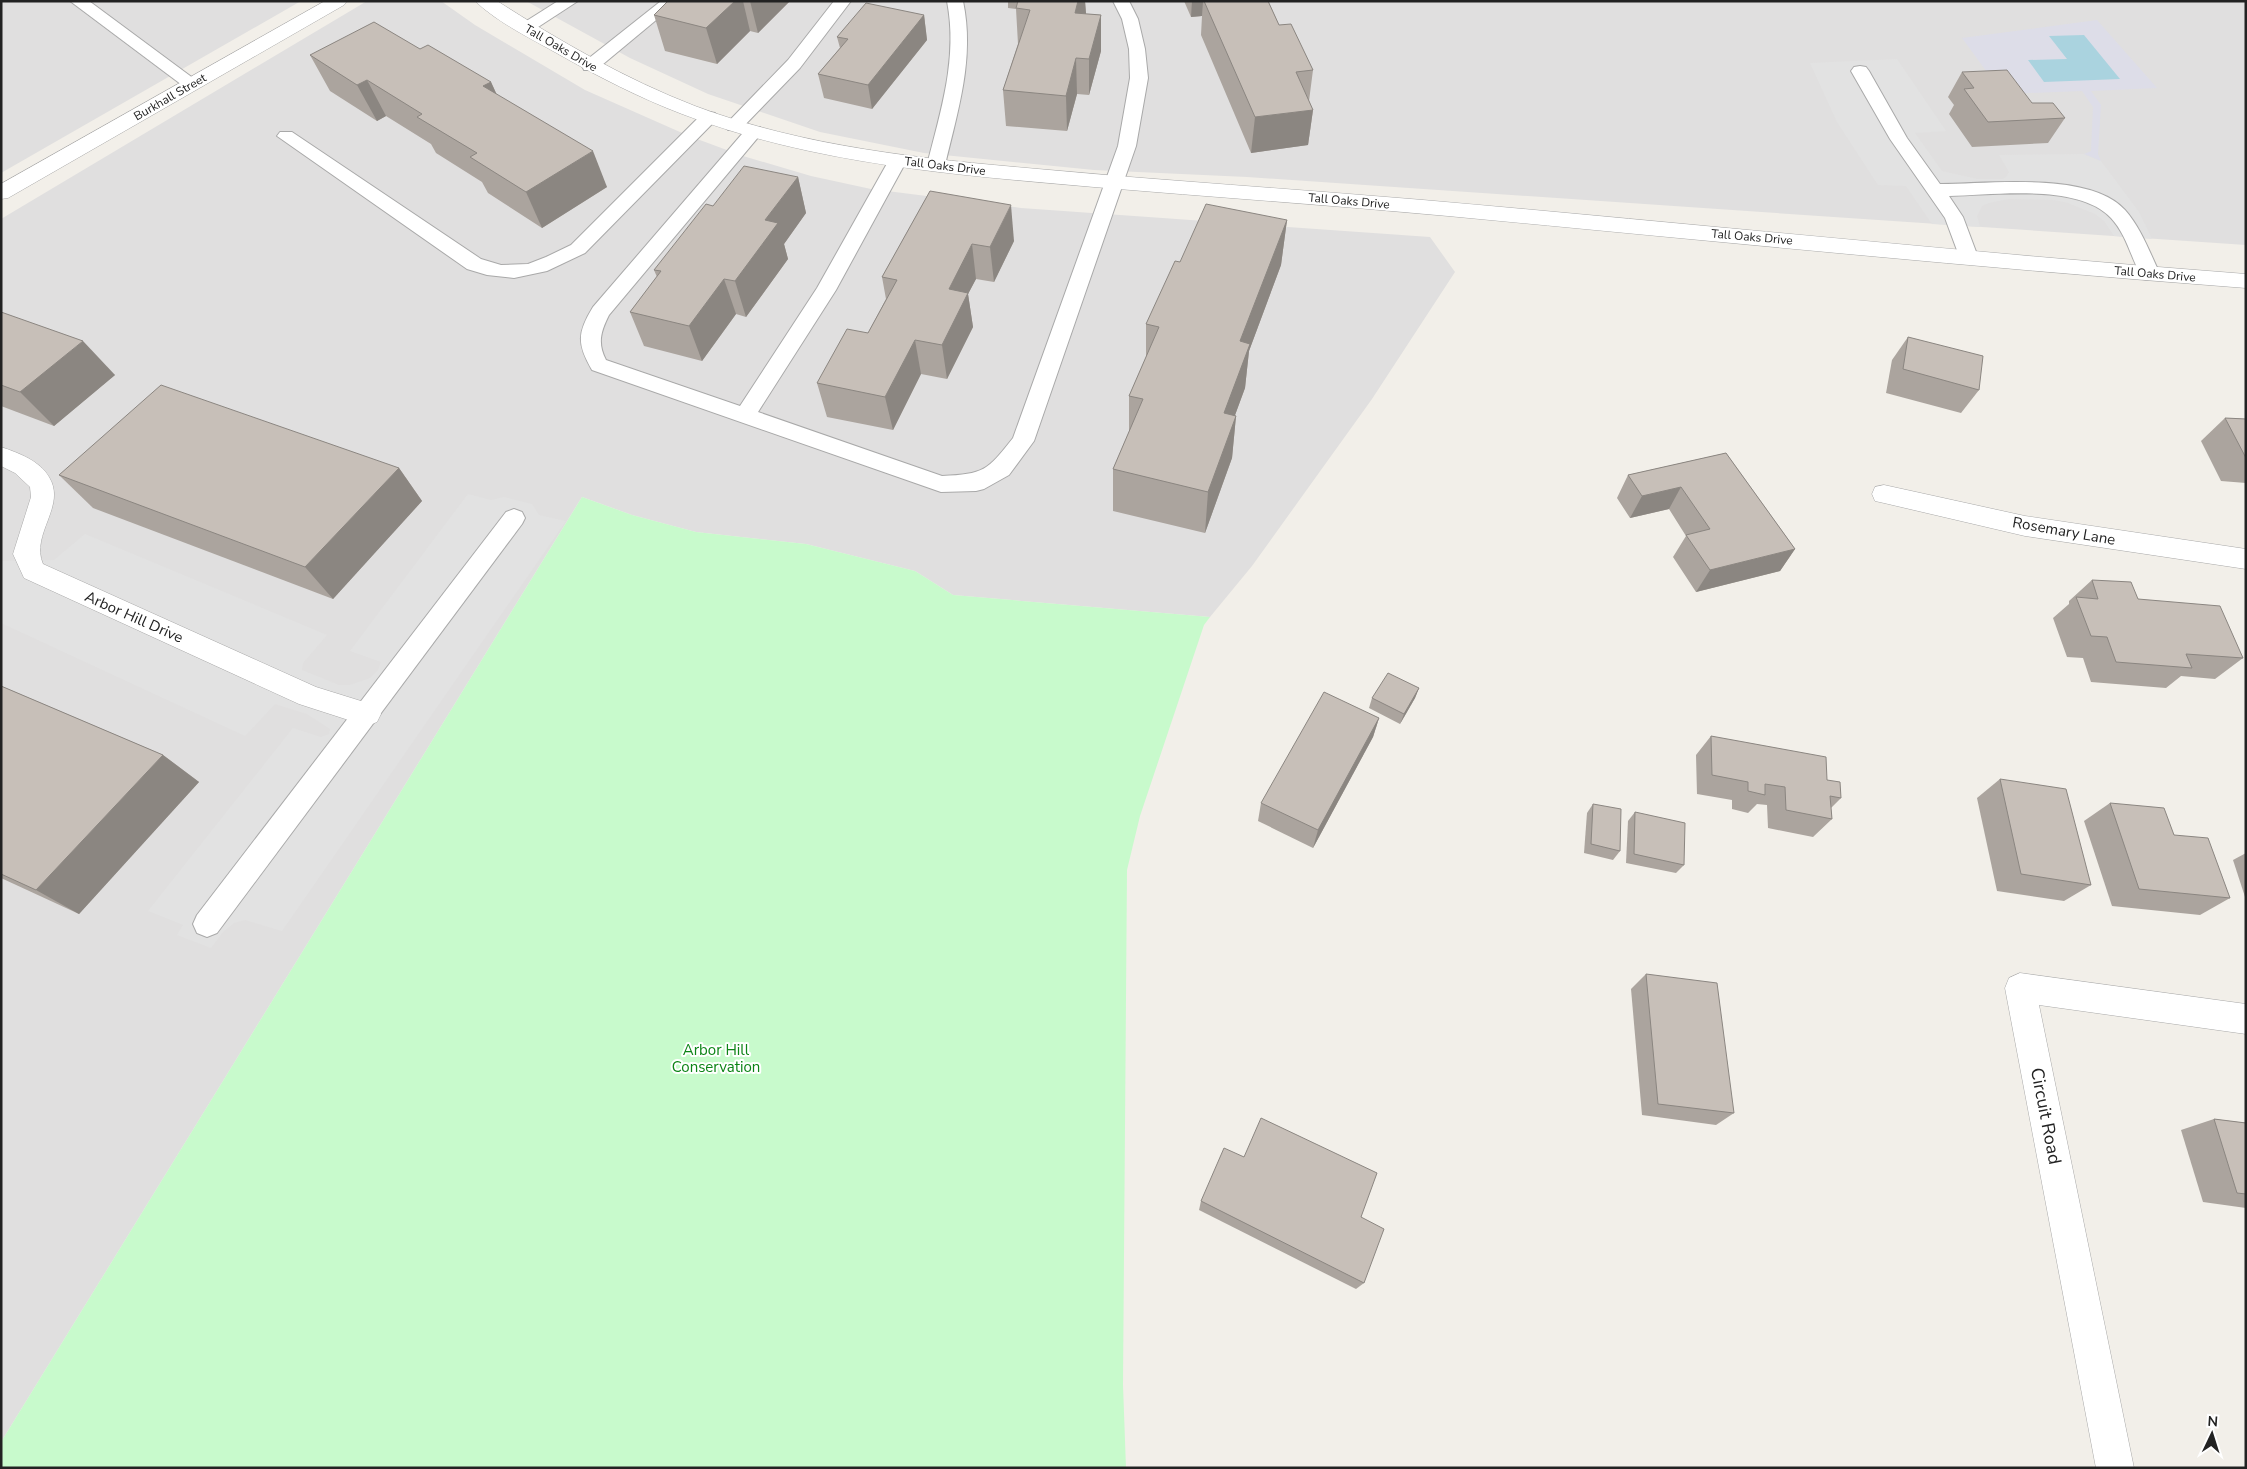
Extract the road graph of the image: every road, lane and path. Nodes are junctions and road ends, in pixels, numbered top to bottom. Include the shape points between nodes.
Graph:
1 (78, 1) edge
2 (338, 1) edge
3 (484, 1) edge
4 (570, 1) edge
5 (671, 1) edge
6 (843, 1) edge
7 (956, 1) edge
8 (1121, 1) edge
9 (526, 28) junction
10 (590, 66) junction
11 (1860, 71) dead end
12 (192, 84) junction
13 (709, 117) junction
14 (744, 129) junction
15 (286, 136) dead end
16 (898, 160) junction
17 (936, 165) junction
18 (1114, 183) junction
19 (1937, 190) junction
20 (1, 193) edge
21 (1968, 257) junction
22 (2150, 274) junction
23 (2246, 281) edge
24 (745, 415) junction
25 (1, 456) edge
26 (1884, 494) dead end
27 (514, 518) dead end
28 (2246, 559) edge
29 (367, 714) junction
30 (207, 924) dead end
31 (2246, 1019) edge
32 (2116, 1468) edge

1 - 12 lane
2 - 12 street, Burkhall Street
3 - 9 street, Tall Oaks Drive
4 - 9 lane
5 - 10 lane
6 - 14 lane
7 - 17 lane via 961,39
8 - 18 lane via 1130,18 1139,78 1128,146
9 - 10 street, Tall Oaks Drive
10 - 13 street, Tall Oaks Drive via 624,84
11 - 19 lane via 1899,138
12 - 20 street, Burkhall Street
13 - 14 street, Tall Oaks Drive
13 - 15 lane via 578,249 553,264 505,272 474,264
14 - 16 street, Tall Oaks Drive via 816,147
14 - 24 lane via 600,312 590,335 590,351 600,365
16 - 17 street, Tall Oaks Drive
16 - 24 lane via 826,290
17 - 18 street, Tall Oaks Drive
18 - 21 street, Tall Oaks Drive via 1360,201
18 - 24 lane via 1023,441 1001,469 976,483 941,484
19 - 21 lane via 1954,217
19 - 22 lane via 2056,189 2095,197 2110,205 2124,220
21 - 22 street, Tall Oaks Drive
22 - 23 street, Tall Oaks Drive
25 - 29 street, Arbor Hill Drive via 30,470 42,487 42,505 26,554 33,571 310,696
26 - 28 street, Rosemary Lane via 2026,526
27 - 29 lane
29 - 30 lane
31 - 32 street, Circuit Road via 2020,988

